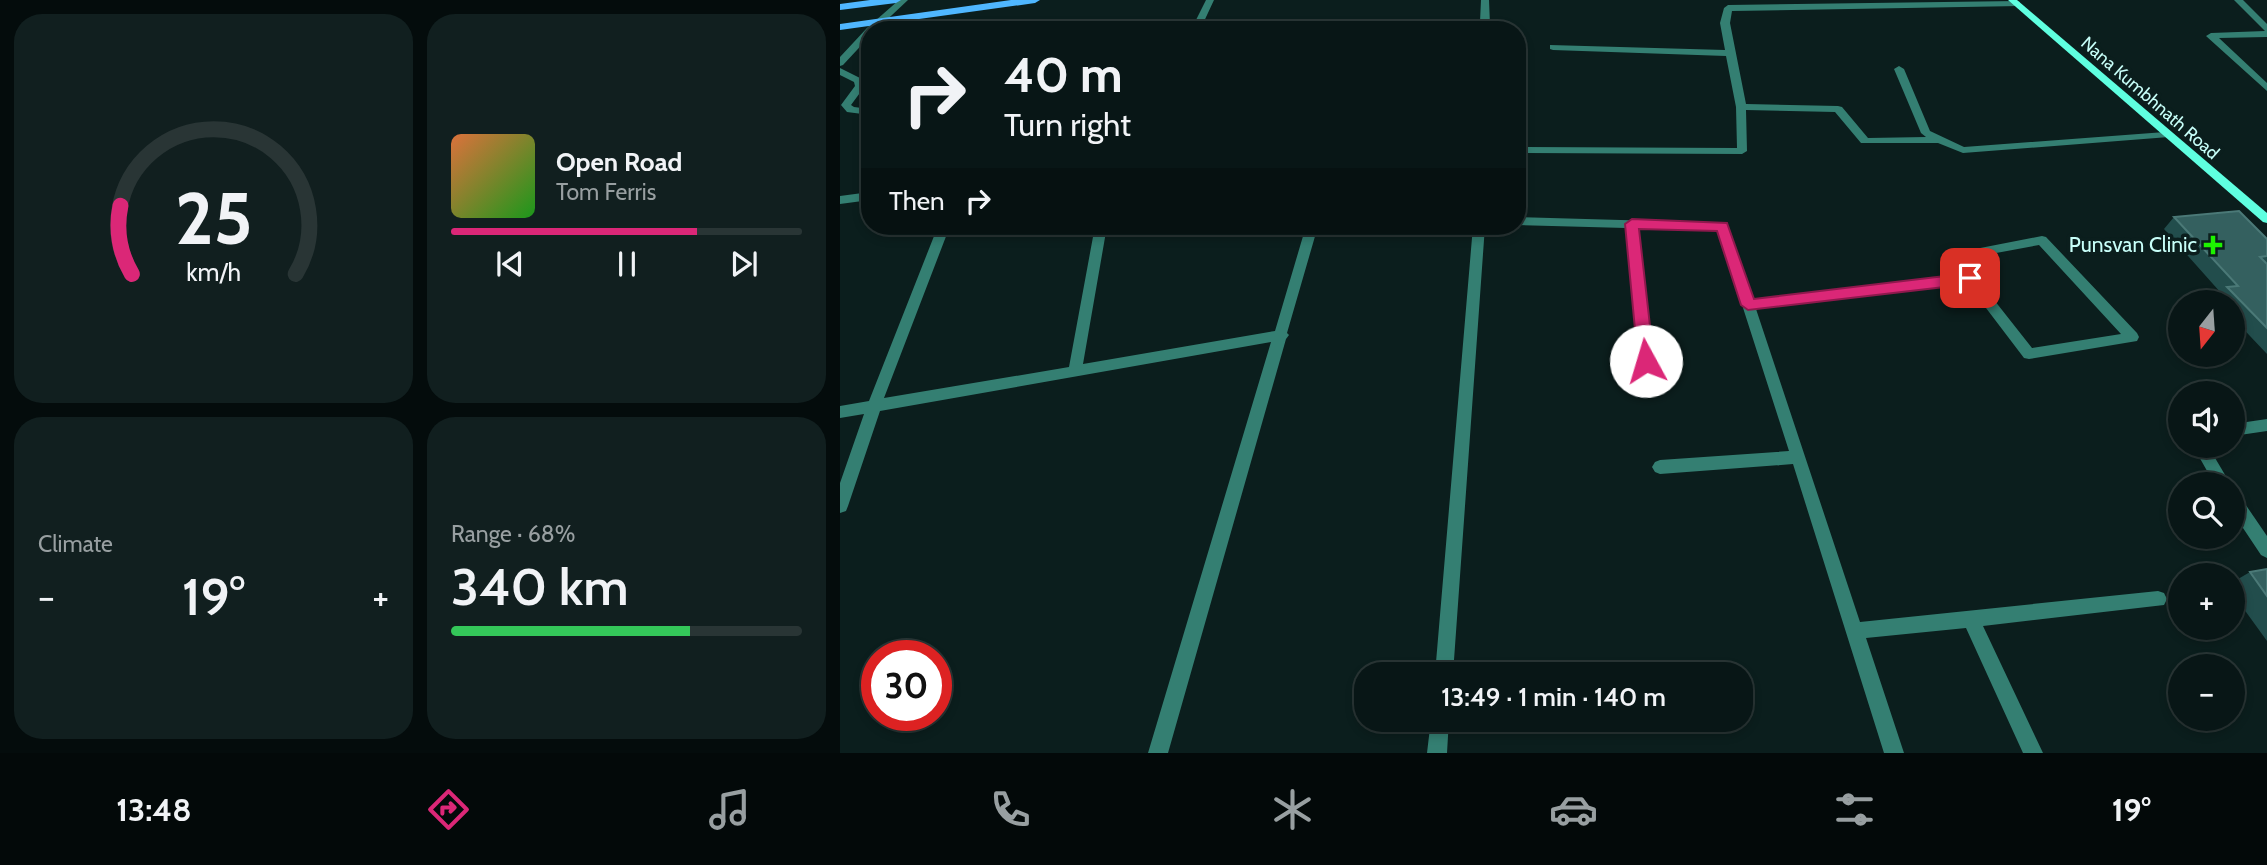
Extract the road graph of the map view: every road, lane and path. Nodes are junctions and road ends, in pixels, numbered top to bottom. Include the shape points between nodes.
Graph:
1 (896, 0) edge
2 (904, 0) edge
3 (1035, 0) edge
4 (1210, 0) edge
5 (1485, 0) edge
6 (2238, 0) edge
7 (2015, 2) edge
8 (840, 7) edge
9 (880, 21) edge
10 (909, 21) edge
11 (1200, 21) edge
12 (1485, 21) edge
13 (840, 27) edge
14 (861, 27) edge
15 (2267, 32) edge
16 (861, 40) edge
17 (1553, 47) dead end
18 (1731, 53) junction
19 (840, 63) edge
20 (1899, 69) dead end
21 (840, 71) edge
22 (2267, 88) edge
23 (1741, 107) junction
24 (861, 111) edge
25 (2165, 135) junction
26 (1941, 140) junction
27 (1526, 150) edge
28 (861, 197) edge
29 (840, 200) edge
30 (2267, 219) edge
31 (1526, 220) edge
32 (1632, 224) junction
33 (940, 235) edge
34 (1099, 235) edge
35 (1310, 235) edge
36 (1478, 235) edge
37 (1970, 278) junction
38 (1748, 305) junction
39 (1282, 335) junction
40 (1646, 361) dead end
41 (1075, 371) junction
42 (874, 406) junction
43 (840, 412) edge
44 (2267, 425) edge
45 (2245, 428) edge
46 (1798, 457) junction
47 (1660, 467) dead end
48 (840, 506) edge
49 (2245, 518) edge
50 (2267, 550) edge
51 (2158, 599) dead end
52 (1971, 619) junction
53 (1854, 631) junction
54 (1445, 662) edge
55 (1439, 732) edge
56 (1158, 753) edge
57 (1437, 753) edge
58 (1894, 753) edge
59 (2033, 753) edge

1 - 8 main road
2 - 9 street
3 - 10 main road
4 - 11 street
5 - 12 street
6 - 15 street
7 - 18 street via 1728,8 1725,23
7 - 25 main road, Nana Kumbhnath Road
13 - 14 main road
15 - 22 street via 2211,36
16 - 19 street
17 - 18 street
18 - 23 street
20 - 26 street via 1926,133
21 - 24 street via 859,80 860,86 846,105
23 - 26 street via 1838,109 1865,141
23 - 27 street via 1742,151
25 - 26 street via 1963,150
25 - 30 main road, Nana Kumbhnath Road
28 - 29 street
31 - 32 street
32 - 38 street via 1723,226
32 - 40 street
33 - 42 street
34 - 41 street
35 - 39 street
36 - 54 street
37 - 37 street via 2029,354 2132,337 2042,240 1974,253
37 - 38 street
38 - 46 street
39 - 41 street
39 - 56 street
41 - 42 street
42 - 43 street
42 - 48 street
44 - 45 street
46 - 47 street
46 - 53 street
49 - 50 street
51 - 52 street
52 - 53 street
52 - 59 street
53 - 58 street
55 - 57 street

